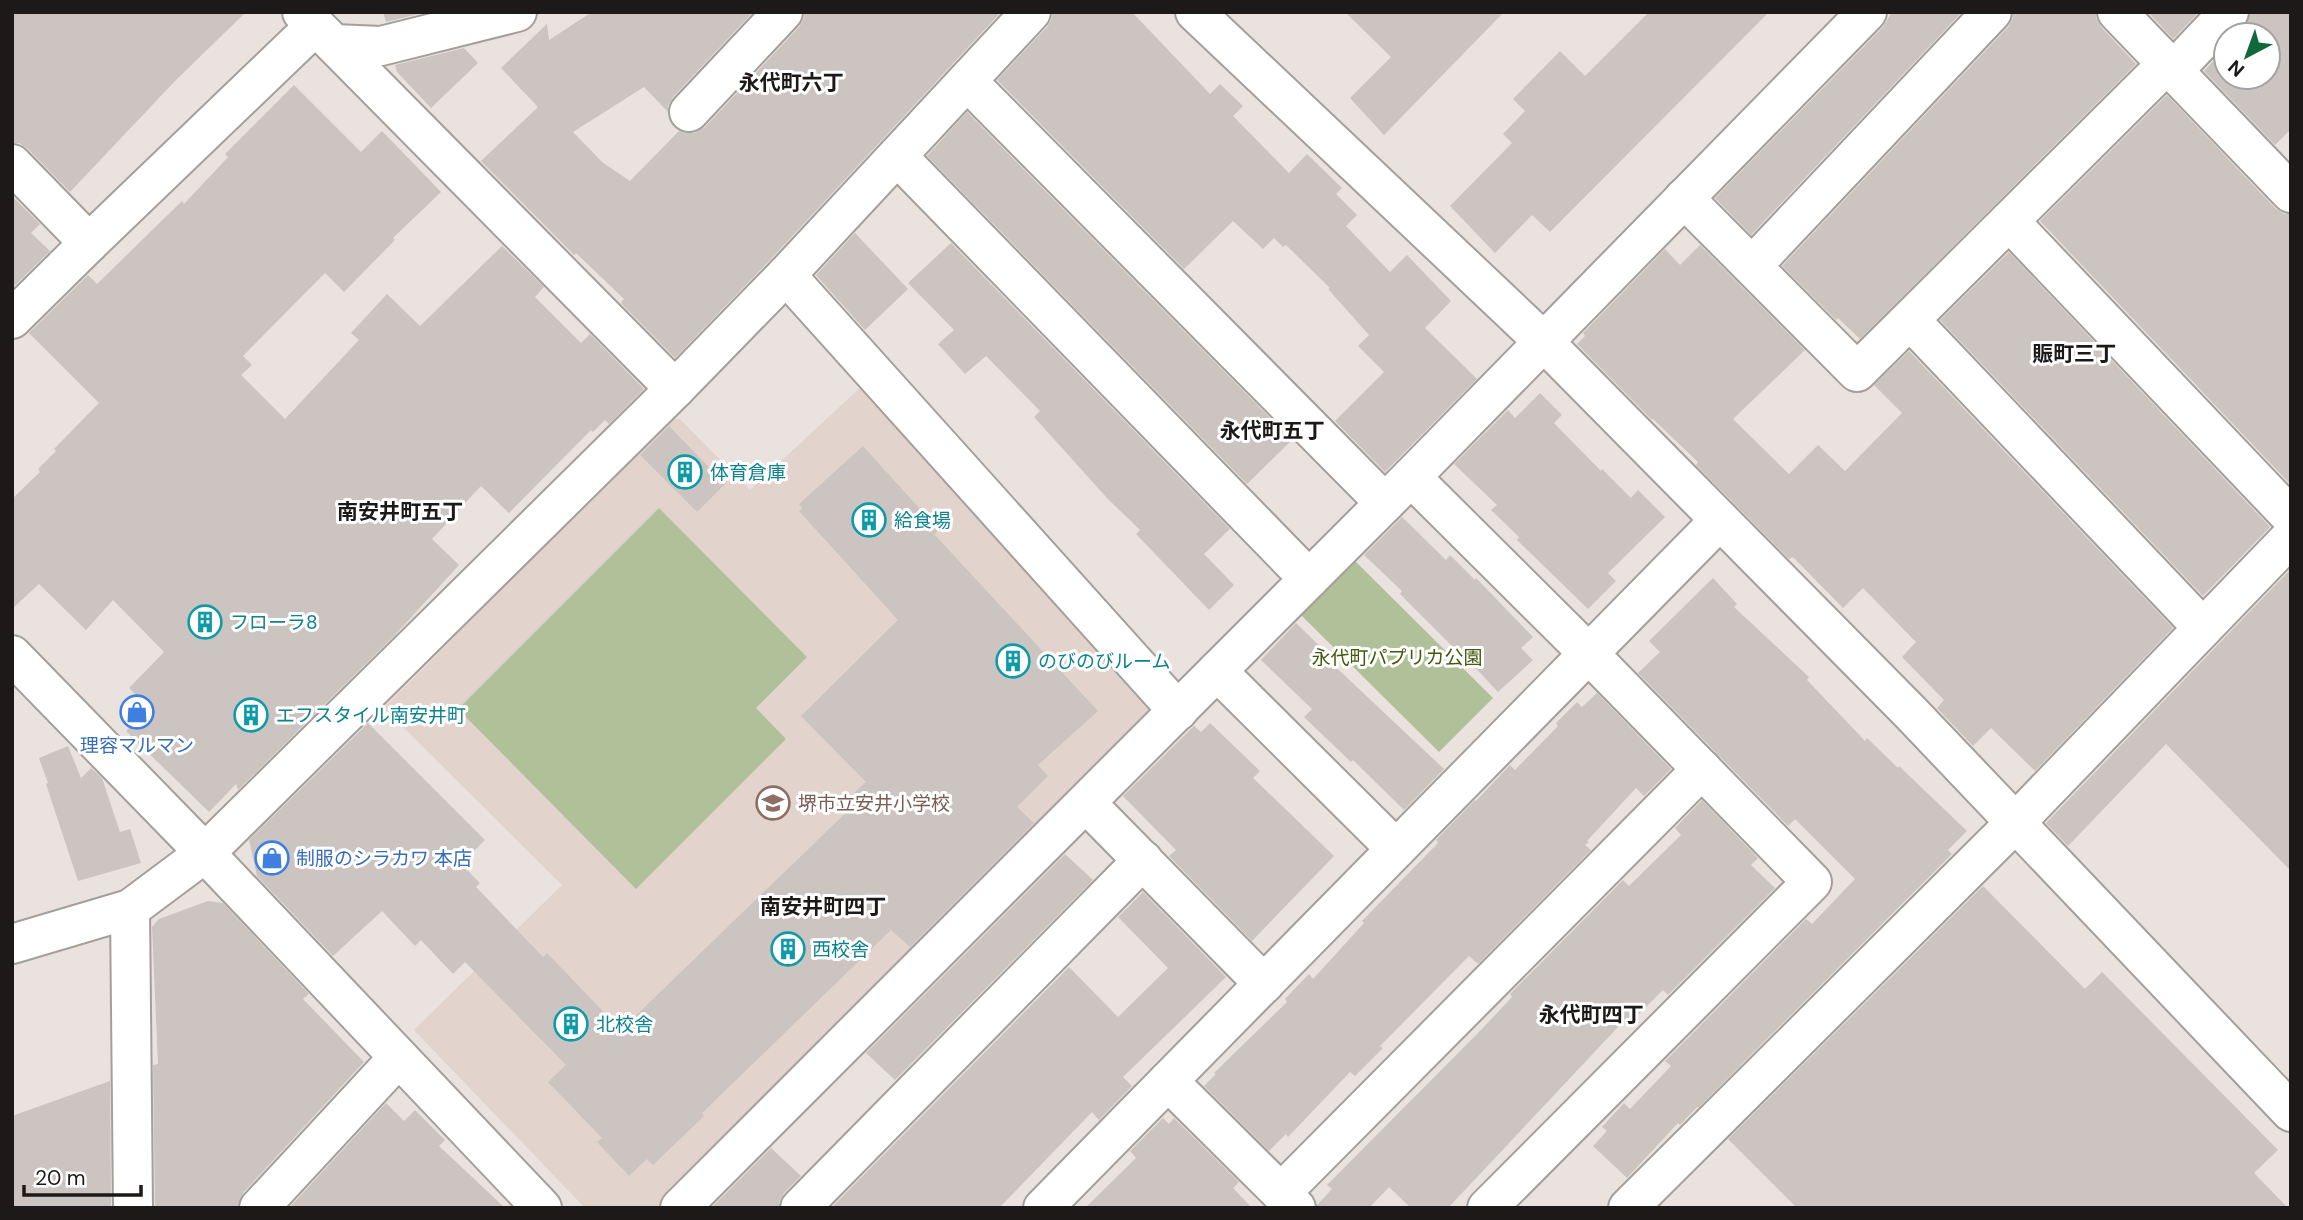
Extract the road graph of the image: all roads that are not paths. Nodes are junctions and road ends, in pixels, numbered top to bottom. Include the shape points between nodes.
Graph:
1 (517, 12) edge
2 (783, 12) edge
3 (1031, 12) edge
4 (1195, 12) edge
5 (1867, 12) edge
6 (1992, 12) edge
7 (2117, 12) edge
8 (2229, 12) edge
9 (317, 27) edge
10 (2170, 68) junction
11 (967, 81) junction
12 (689, 112) dead end
13 (897, 156) junction
14 (12, 164) edge
15 (2291, 193) edge
16 (1684, 198) junction
17 (2009, 222) junction
18 (89, 243) junction
19 (1752, 266) junction
20 (786, 275) junction
21 (12, 319) edge
22 (1910, 320) junction
23 (1544, 342) junction
24 (675, 389) junction
25 (1398, 490) junction
26 (2291, 517) edge
27 (1720, 520) junction
28 (2291, 537) edge
29 (1309, 579) junction
30 (2203, 628) junction
31 (1589, 654) junction
32 (12, 655) edge
33 (1217, 671) junction
34 (1178, 711) junction
35 (1702, 769) junction
36 (1086, 803) junction
37 (2015, 823) junction
38 (1396, 849) junction
39 (205, 853) junction
40 (1143, 860) junction
41 (130, 909) junction
42 (12, 944) edge
43 (1264, 984) junction
44 (398, 1058) junction
45 (1168, 1081) junction
46 (2291, 1112) edge
47 (1288, 1200) edge
48 (133, 1208) edge
49 (259, 1208) edge
50 (542, 1208) edge
51 (680, 1208) edge
52 (800, 1208) edge
53 (1043, 1208) edge
54 (1487, 1208) edge
55 (1628, 1208) edge

1 - 9 street via 381,46
2 - 12 street
3 - 11 street
4 - 23 street
5 - 16 street
6 - 19 street
7 - 10 street
8 - 10 street
9 - 18 street
9 - 24 street
10 - 15 street
10 - 17 street
11 - 13 street
11 - 25 street
13 - 20 street
13 - 29 street
14 - 18 street
16 - 19 street
16 - 23 street
17 - 22 street
17 - 26 street
18 - 21 street
19 - 22 street via 1857,372
20 - 24 street
20 - 34 street
22 - 30 street
23 - 25 street
23 - 27 street
24 - 39 street
25 - 29 street
25 - 31 street
27 - 31 street
27 - 37 street
28 - 30 street
29 - 33 street
30 - 37 street
31 - 35 street
31 - 38 street
32 - 39 street
33 - 34 street
33 - 38 street
34 - 36 street
35 - 47 street
35 - 54 street via 1812,882
36 - 40 street
36 - 51 street
37 - 46 street
37 - 55 street
38 - 43 street
39 - 41 street
39 - 44 street
40 - 43 street
40 - 52 street
41 - 42 street
41 - 48 street
43 - 45 street
44 - 49 street
44 - 50 street
45 - 47 street
45 - 53 street

